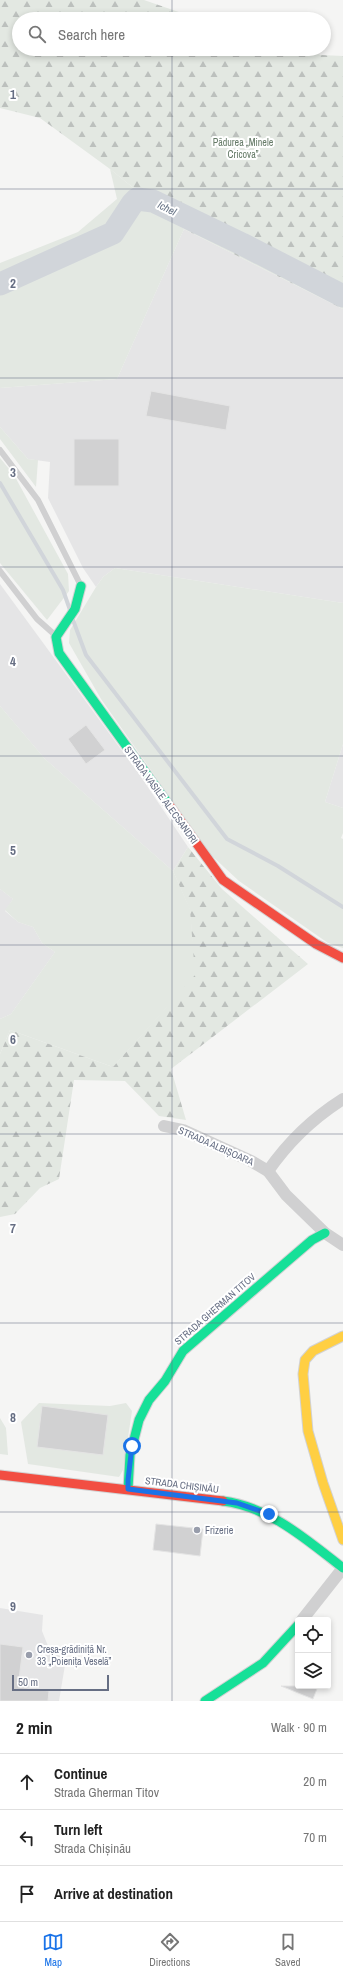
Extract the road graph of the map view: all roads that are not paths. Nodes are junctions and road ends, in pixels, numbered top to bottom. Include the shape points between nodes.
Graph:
1 (0, 450) edge
2 (0, 571) edge
3 (81, 586) joint
4 (56, 636) junction
5 (343, 958) edge
6 (343, 1099) edge
7 (164, 1126) dead end
8 (268, 1171) junction
9 (333, 1235) edge
10 (343, 1245) edge
11 (343, 1336) edge
12 (0, 1475) edge
13 (128, 1489) junction
14 (343, 1540) edge
15 (343, 1568) edge
16 (304, 1617) edge
17 (295, 1629) edge
18 (205, 1701) edge

1 - 3 lane via 38,500
2 - 4 lane via 37,619
3 - 4 street via 75,609
4 - 5 street, STRADA VASILE ALECSANDRI via 59,653 223,880 316,944
6 - 8 street via 322,1113 295,1138
7 - 8 street, STRADA ALBIȘOARA via 183,1130 251,1160
8 - 9 street, STRADA ALBIȘOARA via 286,1195
9 - 10 street, STRADA ALBIȘOARA
9 - 13 street, STRADA GHERMAN TITOV via 312,1240 186,1347 166,1380 149,1399 141,1413 132,1446
11 - 14 street via 313,1351 305,1360 303,1374 308,1431 320,1476
12 - 13 street, STRADA CHIȘINĂU
13 - 15 street, STRADA CHIȘINĂU via 237,1503 257,1509 283,1522
15 - 16 street
17 - 18 street via 263,1663

